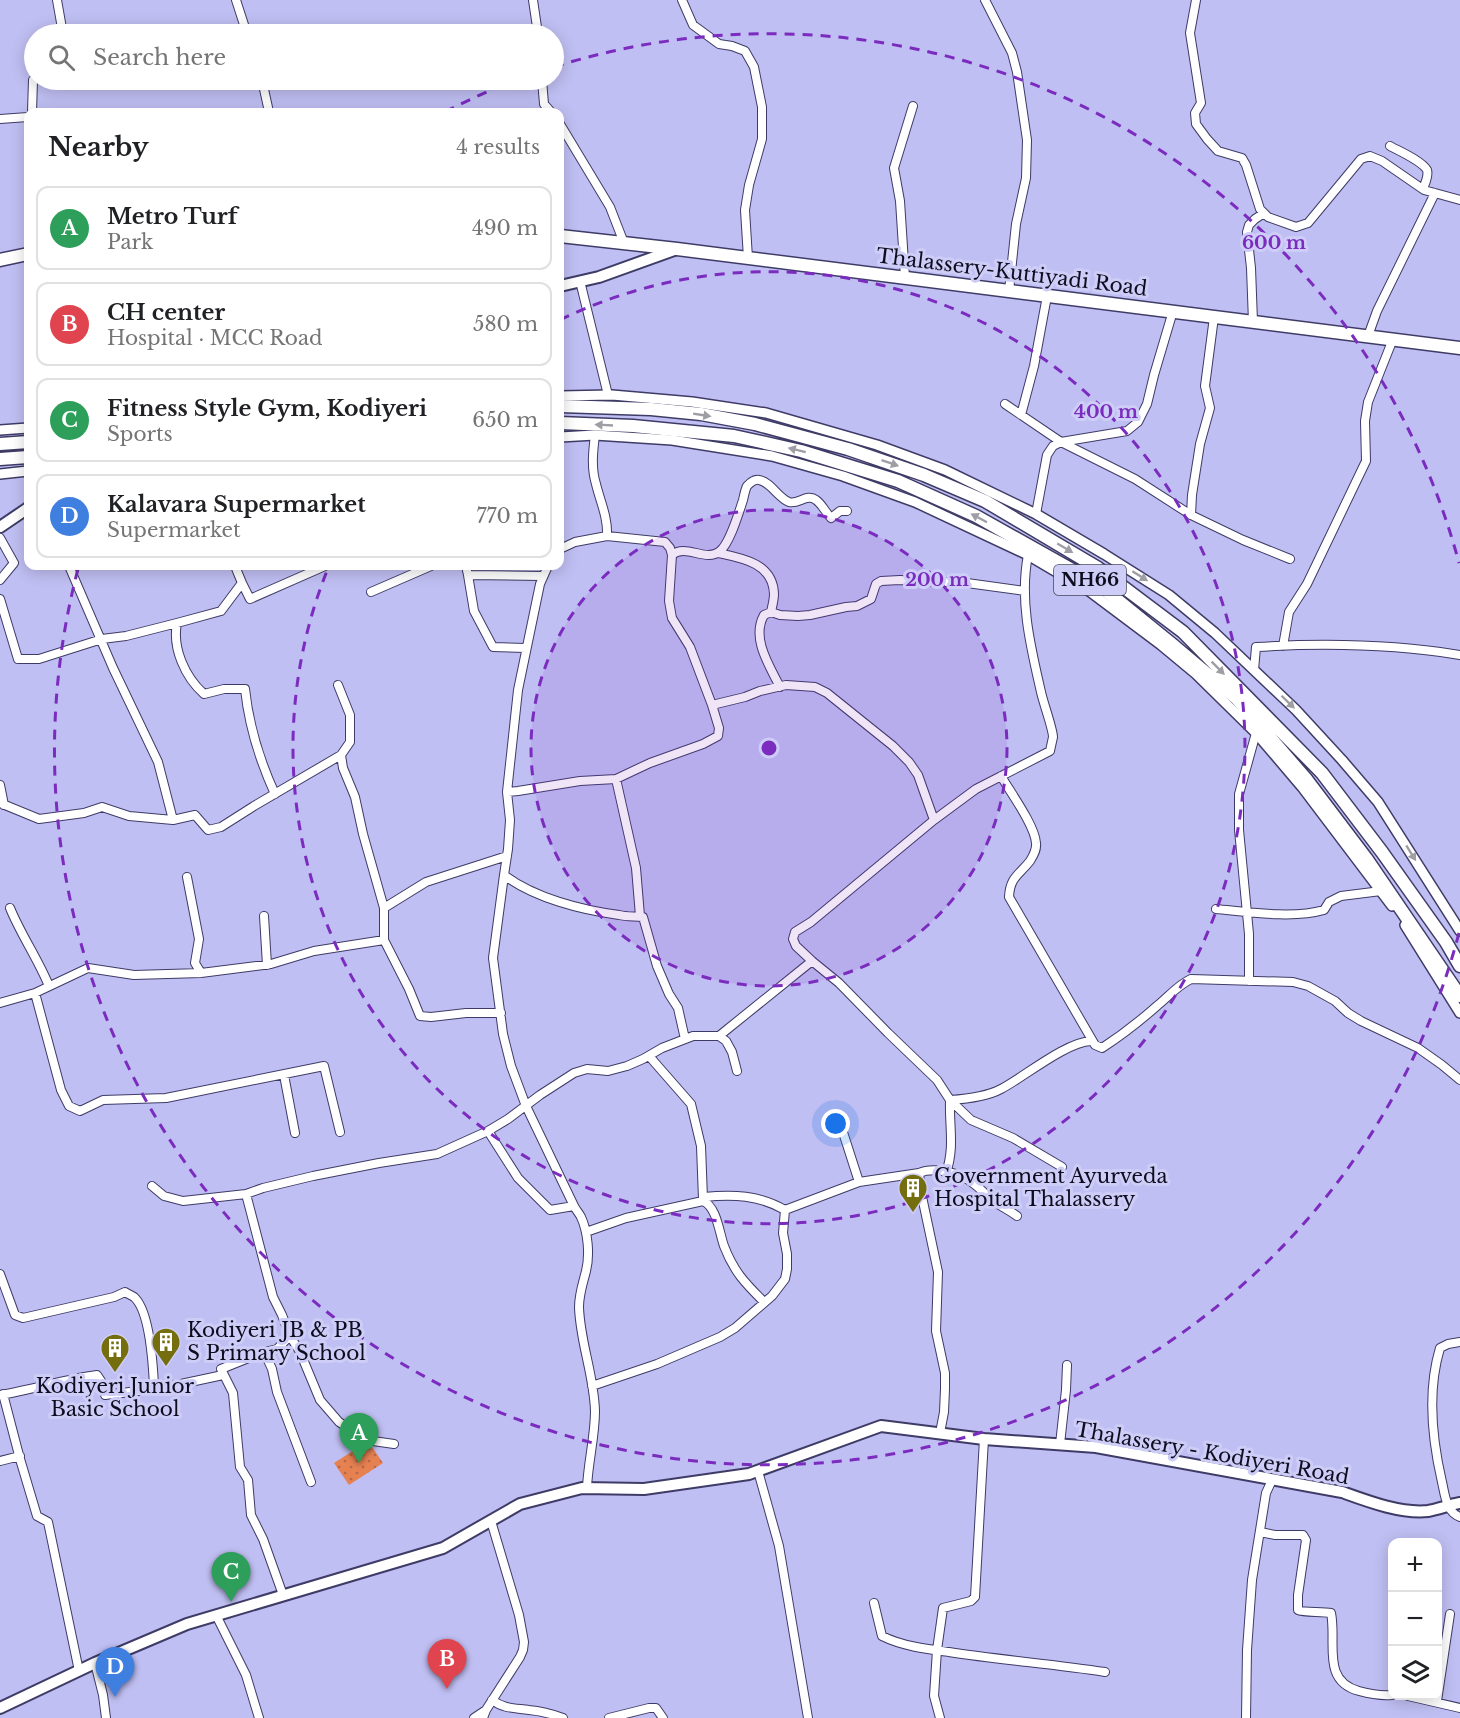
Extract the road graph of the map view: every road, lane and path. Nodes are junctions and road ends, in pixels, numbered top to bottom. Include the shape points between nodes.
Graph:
1 (57, 0) edge
2 (236, 0) edge
3 (533, 0) edge
4 (681, 0) edge
5 (985, 0) edge
6 (1196, 0) edge
7 (61, 24) edge
8 (244, 24) edge
9 (537, 24) edge
10 (33, 90) edge
11 (264, 90) edge
12 (543, 90) edge
13 (913, 106) dead end
14 (32, 108) edge
15 (268, 108) edge
16 (548, 108) edge
17 (24, 117) edge
18 (0, 119) edge
19 (564, 131) edge
20 (1390, 146) dead end
21 (1423, 189) junction
22 (1435, 193) junction
23 (1460, 200) edge
24 (1264, 213) junction
25 (564, 236) edge
26 (624, 243) junction
27 (677, 249) junction
28 (24, 255) edge
29 (748, 258) junction
30 (0, 261) edge
31 (905, 278) junction
32 (580, 281) junction
33 (564, 285) edge
34 (1009, 291) junction
35 (1047, 296) junction
36 (1173, 312) junction
37 (1214, 317) junction
38 (1252, 322) junction
39 (1368, 336) junction
40 (1393, 339) junction
41 (1460, 348) edge
42 (608, 395) junction
43 (564, 396) edge
44 (1005, 404) dead end
45 (564, 406) edge
46 (1021, 415) junction
47 (564, 423) edge
48 (24, 428) edge
49 (0, 430) edge
50 (595, 435) junction
51 (564, 436) edge
52 (24, 442) edge
53 (1061, 442) junction
54 (0, 444) edge
55 (24, 457) edge
56 (0, 459) edge
57 (24, 471) edge
58 (0, 474) edge
59 (24, 511) edge
60 (847, 511) dead end
61 (1036, 514) junction
62 (1191, 515) junction
63 (0, 527) edge
64 (607, 536) junction
65 (0, 538) edge
66 (564, 547) edge
67 (718, 553) junction
68 (672, 555) junction
69 (1028, 555) junction
70 (1290, 559) dead end
71 (71, 570) edge
72 (237, 570) edge
73 (316, 570) edge
74 (422, 570) edge
75 (467, 570) edge
76 (546, 570) edge
77 (468, 575) junction
78 (543, 576) junction
79 (0, 579) edge
80 (242, 583) junction
81 (1025, 591) junction
82 (371, 592) dead end
83 (0, 598) edge
84 (771, 612) junction
85 (177, 623) junction
86 (102, 639) junction
87 (1283, 646) junction
88 (526, 648) junction
89 (1460, 655) edge
90 (1254, 670) junction
91 (338, 685) dead end
92 (780, 687) junction
93 (712, 705) junction
94 (1256, 733) junction
95 (341, 755) junction
96 (1001, 776) junction
97 (616, 779) junction
98 (0, 785) edge
99 (507, 792) junction
100 (275, 794) junction
101 (2, 804) edge
102 (173, 820) junction
103 (933, 820) junction
104 (507, 856) junction
105 (504, 875) junction
106 (187, 878) dead end
107 (1381, 891) junction
108 (10, 908) dead end
109 (384, 908) junction
110 (1216, 909) dead end
111 (1247, 912) junction
112 (264, 916) dead end
113 (640, 916) junction
114 (1460, 932) edge
115 (384, 940) junction
116 (812, 962) junction
117 (267, 965) junction
118 (1460, 966) edge
119 (201, 973) junction
120 (1249, 981) junction
121 (49, 986) junction
122 (35, 993) junction
123 (1460, 996) edge
124 (0, 1003) edge
125 (501, 1013) junction
126 (1460, 1013) edge
127 (719, 1036) junction
128 (686, 1039) junction
129 (1091, 1041) junction
130 (649, 1056) junction
131 (737, 1071) dead end
132 (284, 1074) junction
133 (1460, 1080) edge
134 (950, 1100) junction
135 (526, 1106) junction
136 (841, 1126) dead end
137 (488, 1131) junction
138 (340, 1132) dead end
139 (295, 1133) dead end
140 (1062, 1167) dead end
141 (919, 1173) junction
142 (946, 1173) junction
143 (859, 1182) junction
144 (152, 1186) dead end
145 (246, 1194) junction
146 (703, 1199) junction
147 (574, 1206) junction
148 (784, 1210) junction
149 (1017, 1216) dead end
150 (586, 1232) junction
151 (0, 1274) edge
152 (764, 1302) junction
153 (290, 1336) junction
154 (1460, 1342) edge
155 (261, 1353) junction
156 (1066, 1365) dead end
157 (223, 1375) junction
158 (154, 1386) junction
159 (592, 1386) junction
160 (2, 1395) edge
161 (940, 1433) junction
162 (984, 1439) junction
163 (394, 1444) dead end
164 (1060, 1444) junction
165 (20, 1456) junction
166 (0, 1461) edge
167 (758, 1471) junction
168 (1272, 1480) junction
169 (311, 1482) dead end
170 (587, 1488) junction
171 (1460, 1503) edge
172 (1448, 1506) junction
173 (1460, 1517) edge
174 (491, 1521) junction
175 (1260, 1532) junction
176 (283, 1595) junction
177 (874, 1603) dead end
178 (1450, 1614) dead end
179 (216, 1616) junction
180 (938, 1650) junction
181 (95, 1663) junction
182 (79, 1671) junction
183 (1105, 1672) dead end
184 (1388, 1695) edge
185 (492, 1700) junction
186 (1432, 1700) edge
187 (1437, 1701) junction
188 (0, 1708) edge
189 (1460, 1708) edge
190 (484, 1714) edge
191 (106, 1718) edge
192 (259, 1718) edge
193 (474, 1718) edge
194 (563, 1718) edge
195 (609, 1718) edge
196 (663, 1718) edge
197 (808, 1718) edge
198 (940, 1718) edge
199 (1246, 1718) edge

1 - 7 street
2 - 8 street
3 - 9 street
4 - 29 street via 693,25 719,44 745,51 754,67 762,107 762,139 745,210
5 - 34 street via 1012,52 1027,140 1026,178 1016,224
6 - 24 street via 1190,33 1201,103 1194,114 1196,124 1218,152 1242,158
10 - 14 street
11 - 15 street
12 - 16 street
13 - 31 street via 894,168
17 - 18 street
19 - 26 street via 609,207
20 - 21 street via 1426,169 1428,177
21 - 22 street
21 - 24 street via 1370,156 1361,159 1308,223 1296,227
22 - 23 street
22 - 39 street
24 - 38 street via 1254,219 1247,232
25 - 26 main road, Thalassery-Kuttiyadi Road
26 - 27 main road, Thalassery-Kuttiyadi Road
27 - 29 main road, Thalassery-Kuttiyadi Road
27 - 32 main road
28 - 30 main road
29 - 31 main road, Thalassery-Kuttiyadi Road
31 - 34 main road, Thalassery-Kuttiyadi Road
32 - 33 main road
32 - 42 street
34 - 35 main road, Thalassery-Kuttiyadi Road
35 - 36 main road, Thalassery-Kuttiyadi Road
35 - 46 street
36 - 37 main road, Thalassery-Kuttiyadi Road
36 - 53 street via 1147,404 1138,422 1127,430
37 - 38 main road, Thalassery-Kuttiyadi Road
37 - 62 street via 1205,386 1210,408 1200,444
38 - 39 main road, Thalassery-Kuttiyadi Road
39 - 40 main road, Thalassery-Kuttiyadi Road
40 - 41 main road, Thalassery-Kuttiyadi Road
40 - 87 street via 1368,402 1366,461 1307,584 1289,612
42 - 43 street
42 - 61 street via 766,413 877,445 945,470
44 - 46 street
45 -> 118 main road, NH66 via 701,414 848,449 985,501 1098,567 1184,632 1322,773
46 - 53 street
123 -> 47 main road, NH66 via 1359,849 1307,780 1237,699 1098,585 976,516 898,481 801,451 734,436
48 - 49 street
50 - 51 street
50 - 64 street via 592,457
50 - 69 street via 672,440 772,456 915,502
52 - 54 main road
53 - 61 street via 1047,455
53 - 62 street via 1135,478
55 - 56 main road
57 - 58 street
59 - 63 main road
60 - 67 street via 831,518 816,500 789,502 765,483 753,481 746,487 737,519
61 -> 90 street via 1169,594
62 - 70 street
64 - 66 street
64 - 68 street via 664,542
65 - 79 street via 14,563
67 - 68 street via 677,551
67 - 84 street via 754,563 764,570 774,594
68 - 93 street via 672,618 690,647
69 - 81 street
69 - 94 street via 1089,591 1161,645
71 - 86 street
72 - 80 street
73 - 80 street via 250,599
74 - 82 street
75 - 77 street
76 - 78 street
77 - 78 street
77 - 88 street via 474,611 493,647
78 - 88 street
80 - 85 street via 221,611
81 - 84 street via 967,583 890,580 876,584 871,599 857,606 798,616
81 - 96 street via 1033,656 1053,735 1050,751
83 - 86 street via 18,659 39,659
84 - 92 street via 760,622 758,637
85 - 86 street
85 - 100 street via 174,636 193,684 204,694 224,688 245,688 251,730
86 - 102 street via 158,762
87 - 89 street via 1425,649
87 - 90 street via 1256,647
88 - 99 street
90 -> 114 street via 1296,710 1378,802
91 - 95 street via 350,715 350,742
92 - 93 street
92 - 103 street via 815,687 827,693 893,746 918,775
93 - 97 street via 718,736
94 - 107 street
94 - 111 street via 1239,794
95 - 100 street
95 - 109 street
96 - 103 street
96 - 129 street via 1034,832 1036,843 1029,862 1010,886 1009,897
97 - 99 street
97 - 113 street via 636,868
98 - 101 street
99 - 104 street
100 - 102 street via 221,827 208,830 195,815
101 - 102 street via 39,819 102,807 129,816
103 - 116 street via 795,932 796,946
104 - 105 street
104 - 109 street via 426,882
105 - 113 street via 530,891 564,903 622,916
105 - 125 street via 494,958
106 - 119 street via 199,939 195,963
107 - 111 street via 1341,896 1324,910 1311,914
107 - 126 street
108 - 121 street
109 - 115 street
110 - 111 street
111 - 120 street
112 - 117 street
113 - 128 street via 645,919 657,966 678,1008
115 - 117 street via 314,951
115 - 125 street via 420,1016
116 - 127 street
116 - 134 street via 839,983 937,1080
117 - 119 street
119 - 121 street via 134,975 88,968
120 - 129 street via 1191,979 1111,1043 1102,1048
120 - 133 street via 1308,986 1361,1021 1418,1048
121 - 122 street
122 - 124 street
122 - 132 street via 61,1090 69,1106 80,1111 103,1100 166,1098
125 - 135 street via 511,1066
127 - 128 street
127 - 131 street via 732,1052
128 - 130 street
129 - 134 street via 1082,1041 998,1091
130 - 135 street via 608,1071 587,1069 574,1073
130 - 146 street via 691,1104 701,1146
132 - 138 street via 324,1066
132 - 139 street
134 - 140 street via 970,1120 1013,1138
134 - 142 street via 951,1159
135 - 137 street
135 - 147 street
136 - 143 street
137 - 145 street via 437,1154 313,1176
137 - 147 street via 518,1178 550,1210
141 - 142 street
141 - 143 street
141 - 161 street via 938,1272 936,1331 945,1373
142 - 149 street via 969,1180
143 - 148 street
144 - 145 street via 164,1196 183,1201
145 - 153 street via 273,1297
146 - 148 street via 722,1195 761,1198
146 - 150 street
146 - 152 street via 713,1210 723,1244 740,1278
147 - 150 street
148 - 152 street via 785,1280
150 - 159 street via 588,1258 579,1304
151 - 158 street via 15,1315 23,1318 125,1292 134,1297 142,1308 148,1331
152 - 159 street via 720,1337
153 - 155 street via 277,1349
153 - 163 street via 320,1400 339,1422 366,1440
154 - 172 street via 1440,1348 1434,1377 1435,1450
155 - 157 street via 221,1370
155 - 169 street via 272,1369
156 - 164 street
157 - 158 street via 167,1387
157 - 176 street via 233,1393 240,1467 248,1480 251,1515
158 - 160 street via 105,1395 97,1375
159 - 170 street via 595,1410
160 - 165 street
161 - 162 main road, Thalassery - Kodiyeri Road
161 - 167 main road, Thalassery - Kodiyeri Road via 881,1426
162 - 164 main road, Thalassery - Kodiyeri Road
162 - 180 street via 975,1597 943,1608
164 - 168 main road, Thalassery - Kodiyeri Road via 1096,1447
165 - 166 street
165 - 182 street via 37,1516 48,1522
167 - 170 main road, Thalassery - Kodiyeri Road via 644,1489
167 - 197 street via 778,1546
168 - 172 main road, Thalassery - Kodiyeri Road via 1342,1492 1415,1511
168 - 175 street
170 - 174 main road, Thalassery - Kodiyeri Road via 520,1504
171 - 172 main road, Thalassery - Kodiyeri Road
172 - 173 street
174 - 176 main road, Thalassery - Kodiyeri Road via 431,1553
174 - 185 street via 524,1642 524,1650
175 - 184 street via 1303,1535 1306,1540 1298,1610 1331,1613 1334,1668 1341,1682 1362,1692
175 - 199 street via 1249,1608
176 - 179 main road, Thalassery - Kodiyeri Road
177 - 180 street via 882,1636
178 - 187 street
179 - 181 main road, Thalassery - Kodiyeri Road via 187,1624
179 - 192 street via 246,1675
180 - 183 street
180 - 198 street via 934,1696
181 - 182 main road, Thalassery - Kodiyeri Road
181 - 191 street
182 - 188 main road, Thalassery - Kodiyeri Road
185 - 190 street
185 - 194 street via 506,1708 542,1711
186 - 187 street
187 - 189 street
190 - 193 street
195 - 196 street via 649,1708 656,1708

